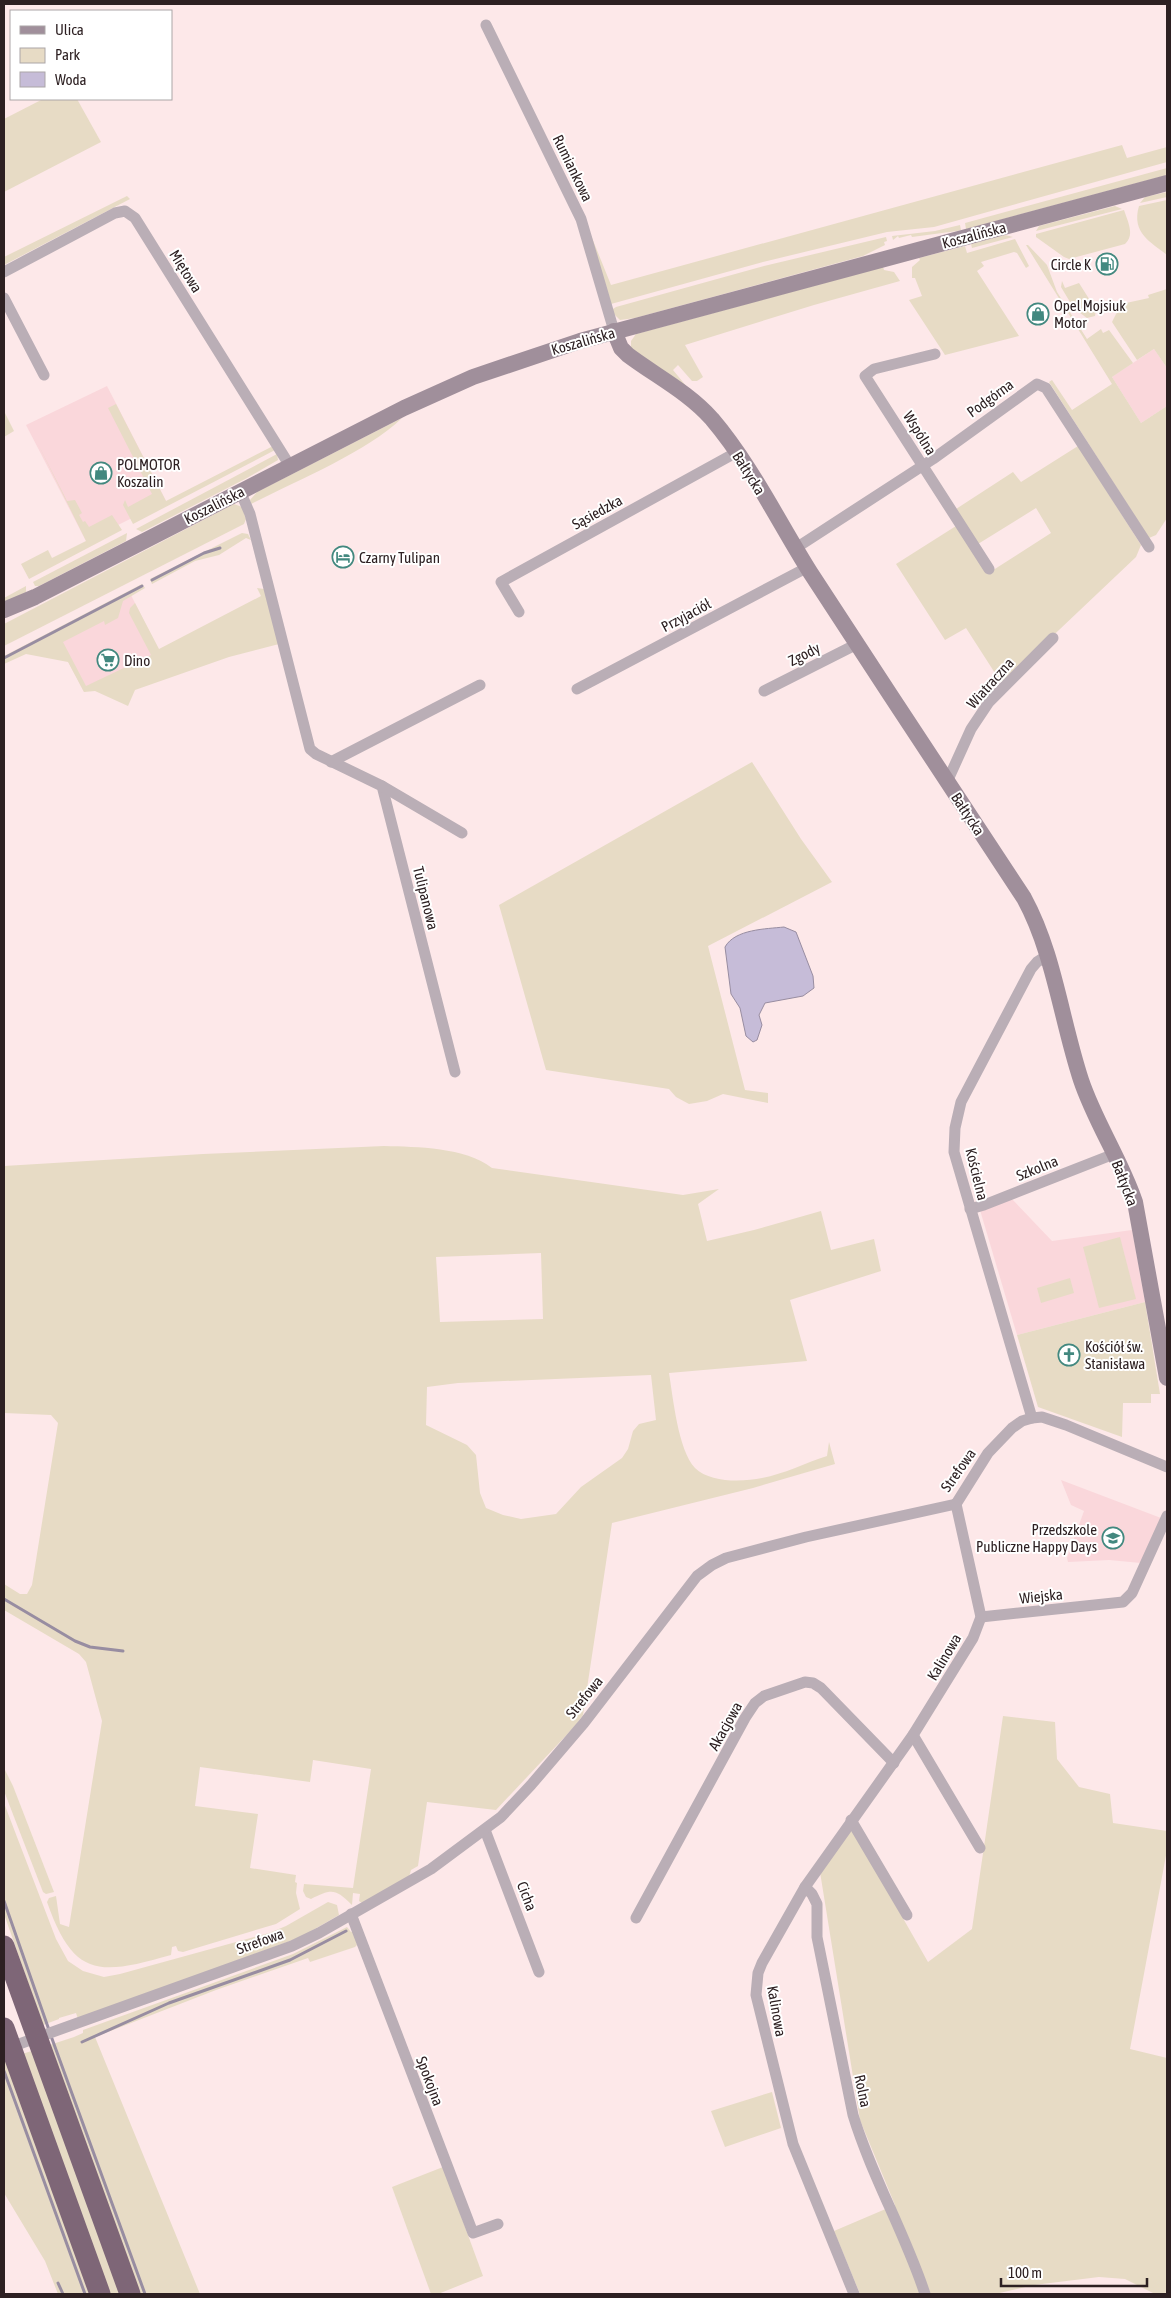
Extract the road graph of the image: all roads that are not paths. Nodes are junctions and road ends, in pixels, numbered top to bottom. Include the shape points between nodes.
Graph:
1 (486, 25) dead end
2 (1167, 183) edge
3 (4, 272) edge
4 (4, 298) edge
5 (614, 331) junction
6 (935, 354) dead end
7 (44, 375) dead end
8 (737, 452) junction
9 (290, 466) junction
10 (922, 466) junction
11 (240, 491) junction
12 (1150, 547) dead end
13 (796, 548) junction
14 (808, 568) junction
15 (989, 569) dead end
16 (35, 597) junction
17 (4, 610) edge
18 (519, 612) dead end
19 (4, 618) edge
20 (1053, 638) dead end
21 (857, 644) junction
22 (480, 685) dead end
23 (577, 689) dead end
24 (764, 691) dead end
25 (331, 762) junction
26 (947, 782) junction
27 (382, 786) junction
28 (462, 833) dead end
29 (1048, 955) junction
30 (455, 1072) dead end
31 (1114, 1154) junction
32 (970, 1209) junction
33 (1167, 1378) edge
34 (1032, 1418) junction
35 (1167, 1467) edge
36 (956, 1504) junction
37 (1167, 1516) edge
38 (981, 1617) junction
39 (913, 1735) junction
40 (894, 1763) junction
41 (852, 1820) junction
42 (485, 1830) junction
43 (980, 1848) dead end
44 (805, 1887) junction
45 (351, 1914) junction
46 (907, 1915) dead end
47 (636, 1918) dead end
48 (4, 1946) edge
49 (539, 1972) dead end
50 (4, 2028) edge
51 (4, 2050) edge
52 (498, 2224) dead end
53 (100, 2294) edge
54 (130, 2294) edge
55 (854, 2294) edge
56 (925, 2294) edge

1 - 5 street, Rumiankowa via 581,219
2 - 5 main road, Koszalińska
3 - 9 street, Miętowa via 115,213 125,212 135,218
4 - 7 street
5 - 8 main road, Bałtycka via 621,348 628,355 699,407
5 - 9 main road, Koszalińska via 456,383
6 - 10 street, Wspólna via 874,369 866,376
8 - 13 main road, Bałtycka
8 - 18 street, Sąsiedzka via 501,582
9 - 11 main road, Koszalińska
10 - 12 street, Podgórna via 1031,387 1042,385
10 - 13 street, Podgórna
10 - 15 street, Wspólna
11 - 16 main road, Koszalińska
11 - 25 street via 250,514 310,749
13 - 14 main road, Bałtycka
14 - 21 main road, Bałtycka
14 - 23 street, Przyjaciół
16 - 17 main road, Koszalińska
16 - 19 main road, Koszalińska
20 - 26 street, Wiatraczna via 989,702 970,729
21 - 24 street, Zgody
21 - 26 main road, Bałtycka
22 - 25 street
25 - 27 street
26 - 29 main road, Bałtycka via 1024,898
27 - 28 street
27 - 30 street, Tulipanowa
29 - 31 main road, Bałtycka via 1081,1082
29 - 32 street, Kościelna via 1031,969 961,1102 954,1152
31 - 32 street, Szkolna
31 - 33 main road, Bałtycka via 1135,1202
32 - 34 street, Kościelna
34 - 35 street via 1042,1417 1074,1428
34 - 36 street, Strefowa via 1012,1428 988,1453
36 - 38 street
36 - 42 street, Strefowa via 806,1537 726,1558 712,1565 687,1588 596,1708 531,1785
37 - 38 street, Wiejska via 1132,1593 1123,1602
38 - 39 street, Kalinowa via 973,1638
39 - 40 street, Kalinowa
39 - 43 street
40 - 41 street, Kalinowa
40 - 47 street, Akacjowa via 813,1683 805,1682 764,1696 745,1718
41 - 44 street, Kalinowa
41 - 46 street
42 - 45 street, Strefowa via 431,1869
42 - 49 street, Cicha
44 - 55 street, Kalinowa via 760,1968 756,1995 793,2144
44 - 56 street, Rolna via 817,1904 817,1937 853,2115
45 - 51 street, Strefowa via 292,1946
45 - 52 street, Spokojna via 473,2233
48 - 54 highway
50 - 53 highway

